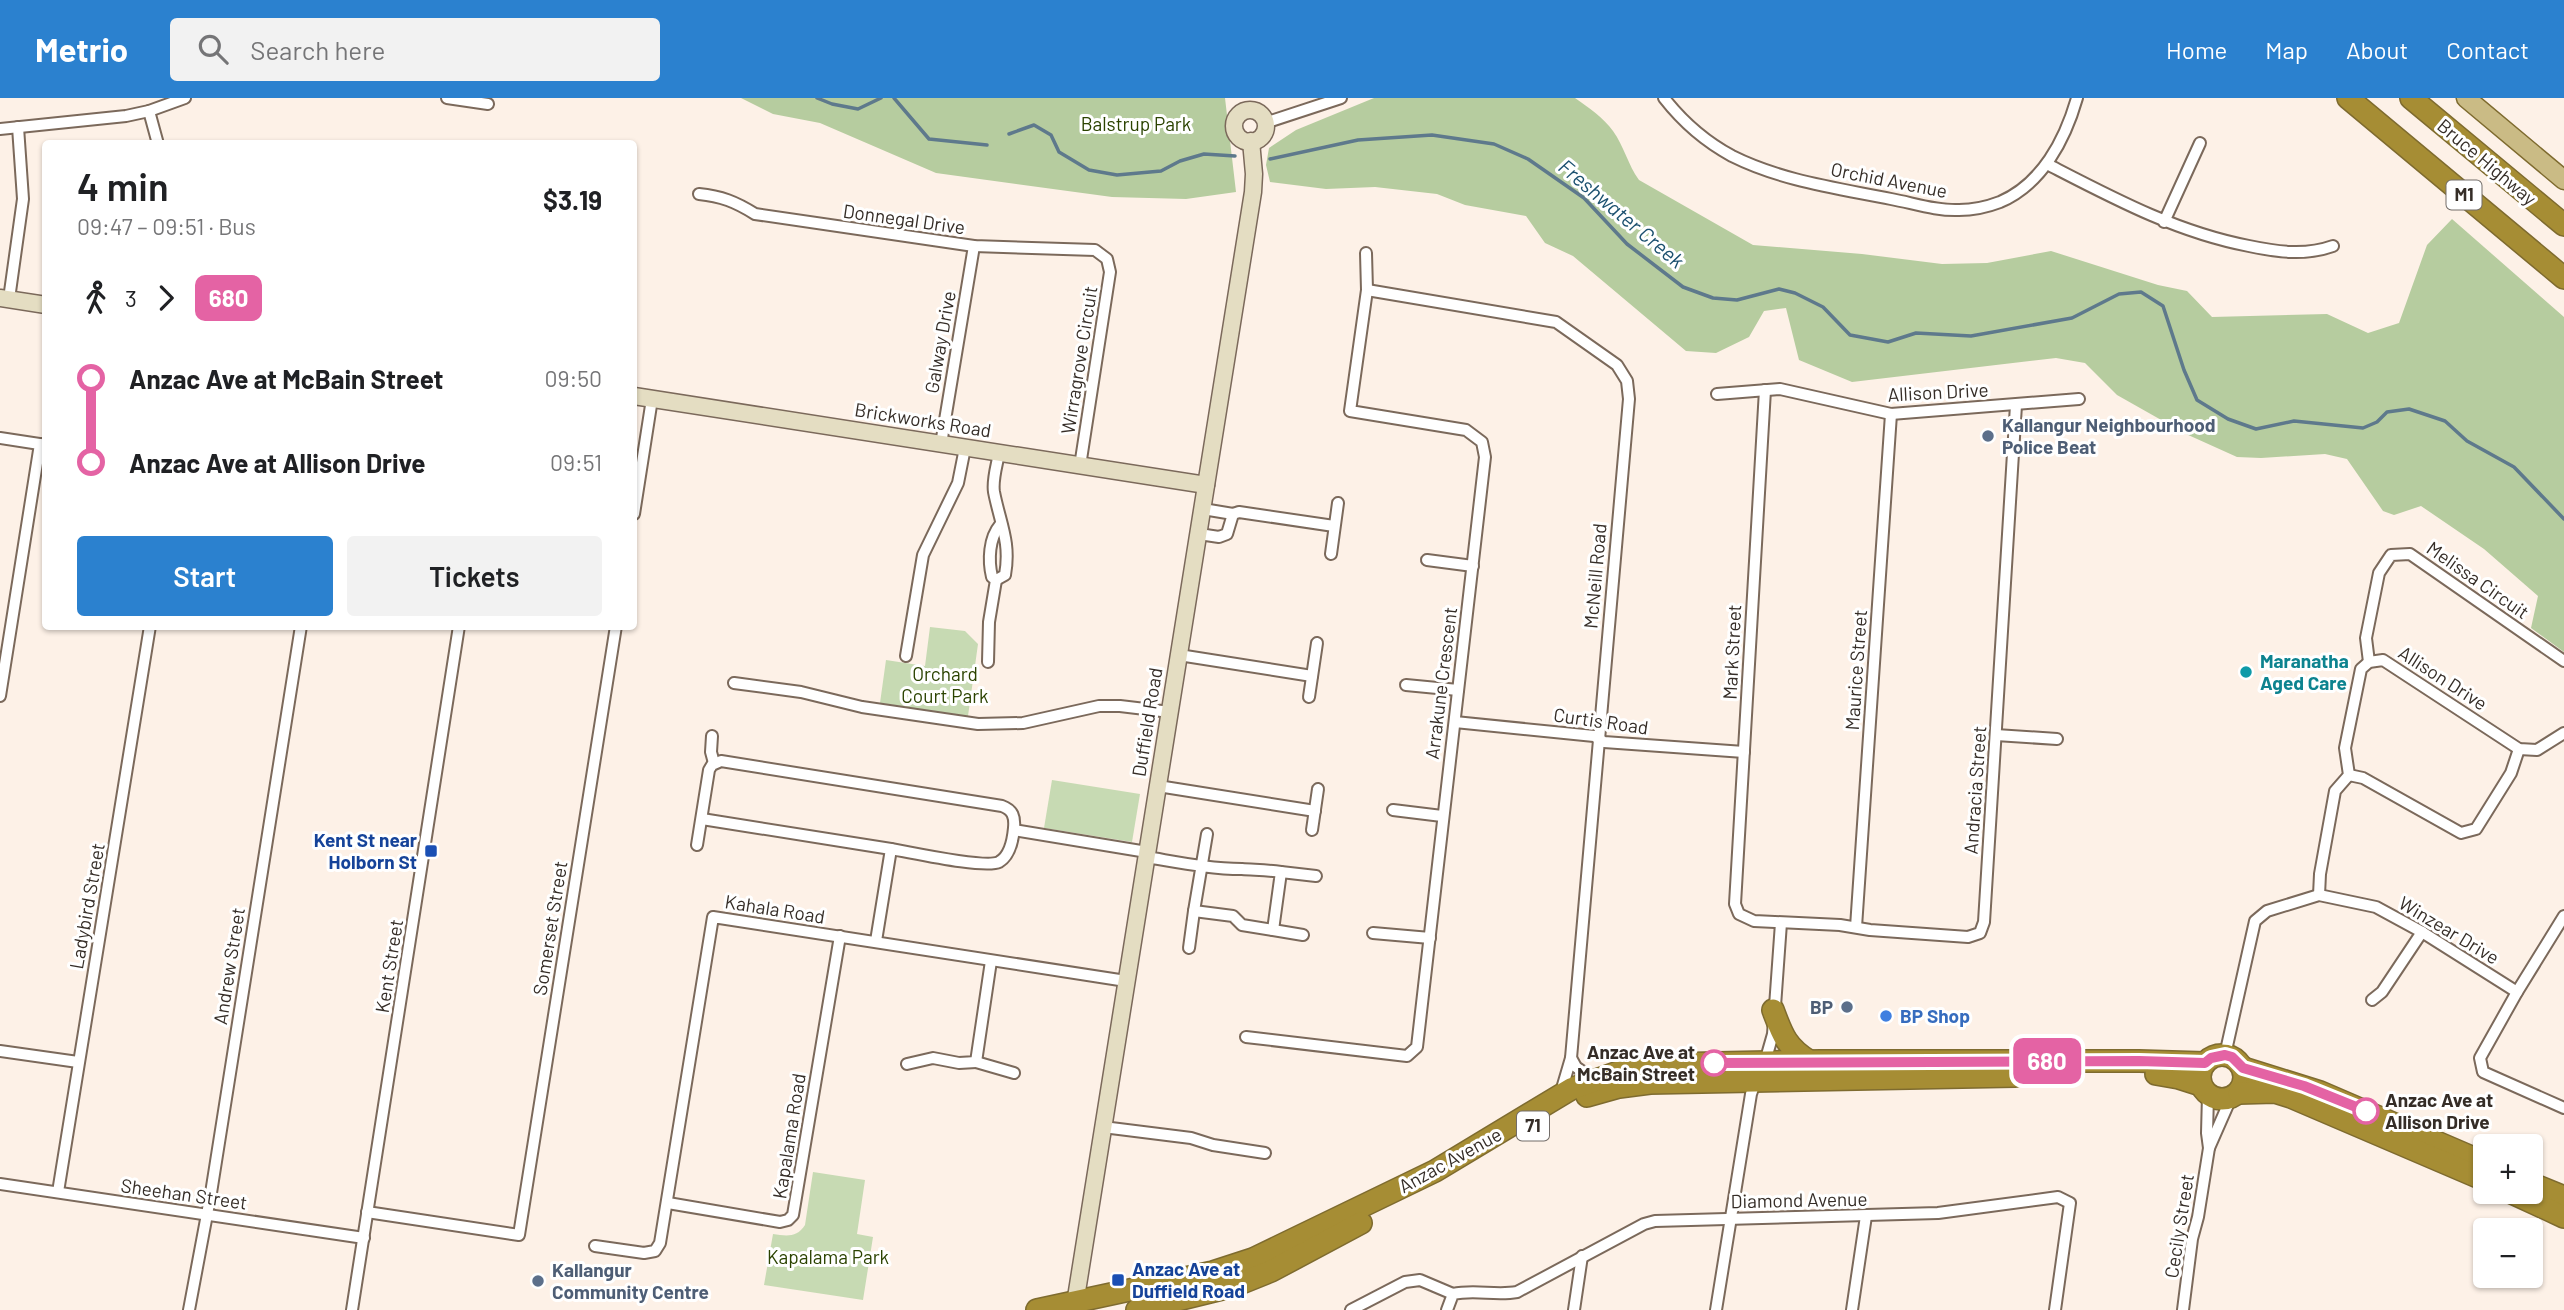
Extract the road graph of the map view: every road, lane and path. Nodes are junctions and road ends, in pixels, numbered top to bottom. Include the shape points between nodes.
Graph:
1 (185, 98) edge
2 (447, 98) edge
3 (1341, 98) edge
4 (1664, 98) edge
5 (2077, 98) edge
6 (2348, 98) edge
7 (2411, 98) edge
8 (2466, 98) edge
9 (488, 104) dead end
10 (1242, 105) edge
11 (149, 111) junction
12 (1265, 123) junction
13 (18, 127) junction
14 (0, 129) edge
15 (157, 140) edge
16 (1251, 141) junction
17 (2200, 143) dead end
18 (2047, 164) junction
19 (2560, 173) edge
20 (699, 194) dead end
21 (2164, 222) junction
22 (2564, 225) edge
23 (974, 246) junction
24 (2333, 246) dead end
25 (1366, 253) dead end
26 (1107, 260) joint
27 (2557, 272) edge
28 (1367, 290) junction
29 (2564, 290) edge
30 (5, 298) edge
31 (42, 304) edge
32 (1765, 390) junction
33 (1717, 394) dead end
34 (637, 396) edge
35 (652, 399) junction
36 (2079, 399) dead end
37 (2016, 405) junction
38 (1891, 414) junction
39 (0, 438) edge
40 (941, 444) junction
41 (42, 445) edge
42 (965, 448) junction
43 (42, 451) edge
44 (1002, 454) junction
45 (1080, 466) junction
46 (1206, 485) junction
47 (637, 495) edge
48 (1338, 503) dead end
49 (1203, 509) junction
50 (1233, 514) junction
51 (1000, 525) junction
52 (1334, 526) junction
53 (1199, 534) junction
54 (1331, 554) dead end
55 (1427, 560) dead end
56 (1473, 566) junction
57 (996, 580) junction
58 (149, 630) edge
59 (300, 630) edge
60 (458, 630) edge
61 (615, 630) edge
62 (1317, 643) dead end
63 (1179, 655) junction
64 (906, 656) dead end
65 (2564, 661) edge
66 (988, 662) dead end
67 (2369, 662) junction
68 (1312, 676) junction
69 (734, 683) dead end
70 (1406, 685) dead end
71 (1458, 690) junction
72 (0, 696) edge
73 (1309, 697) dead end
74 (1170, 712) junction
75 (1455, 722) junction
76 (2564, 733) edge
77 (1996, 735) junction
78 (712, 736) dead end
79 (1599, 739) junction
80 (2057, 739) dead end
81 (2519, 749) junction
82 (1744, 752) junction
83 (714, 763) junction
84 (2349, 775) junction
85 (1158, 786) junction
86 (1318, 789) dead end
87 (1393, 810) dead end
88 (1315, 811) junction
89 (1442, 816) junction
90 (702, 819) junction
91 (1014, 830) junction
92 (1312, 830) dead end
93 (1207, 834) dead end
94 (697, 845) dead end
95 (891, 849) junction
96 (1147, 854) junction
97 (1200, 865) junction
98 (1281, 872) junction
99 (1316, 876) dead end
100 (2319, 895) junction
101 (1194, 911) junction
102 (1739, 914) joint
103 (2564, 916) edge
104 (1781, 923) junction
105 (1856, 928) junction
106 (1273, 930) junction
107 (2422, 932) junction
108 (1373, 933) dead end
109 (1303, 935) dead end
110 (840, 936) junction
111 (1430, 938) junction
112 (876, 941) junction
113 (1189, 948) dead end
114 (991, 961) junction
115 (1126, 981) junction
116 (2517, 992) junction
117 (2372, 1000) dead end
118 (1773, 1010) junction
119 (1246, 1037) dead end
120 (0, 1051) edge
121 (2225, 1055) junction
122 (976, 1057) junction
123 (1571, 1058) junction
124 (1809, 1061) junction
125 (78, 1062) junction
126 (2205, 1063) junction
127 (907, 1064) dead end
128 (2243, 1068) junction
129 (1761, 1071) junction
130 (1014, 1073) dead end
131 (1593, 1079) junction
132 (2204, 1090) junction
133 (1560, 1095) junction
134 (2235, 1096) junction
135 (2564, 1108) edge
136 (1103, 1127) junction
137 (2209, 1148) junction
138 (1265, 1153) dead end
139 (2473, 1158) edge
140 (2473, 1175) edge
141 (0, 1184) edge
142 (2543, 1188) edge
143 (58, 1192) junction
144 (2564, 1197) edge
145 (668, 1203) junction
146 (2536, 1204) edge
147 (367, 1212) junction
148 (206, 1215) junction
149 (1866, 1216) junction
150 (2564, 1217) edge
151 (1731, 1219) junction
152 (364, 1238) junction
153 (595, 1246) dead end
154 (1582, 1256) junction
155 (1453, 1294) junction
156 (1074, 1306) edge
157 (189, 1310) edge
158 (352, 1310) edge
159 (1037, 1310) edge
160 (1137, 1310) edge
161 (1351, 1310) edge
162 (1447, 1310) edge
163 (1574, 1310) edge
164 (1716, 1310) edge
165 (1852, 1310) edge
166 (2055, 1310) edge
167 (2183, 1310) edge

1 - 11 street
2 - 9 street
3 - 12 street
4 - 18 street, Orchid Avenue via 1709,141 1753,166 1802,182 1940,209 1973,209 2000,202 2022,190
5 - 18 street, Orchid Avenue
6 - 27 highway, Bruce Highway / M1
7 - 22 highway, Bruce Highway / M1
8 - 19 main road
10 - 12 street via 1257,112
10 - 16 street via 1235,130
11 - 13 street
11 - 15 street
12 - 16 street via 1262,135
13 - 14 street
13 - 30 street via 23,199
16 - 46 street, Duffield Road via 1254,182
17 - 21 street
18 - 21 street
20 - 23 street, Donnegal Drive via 736,202 755,214
21 - 24 street via 2212,239 2267,250 2315,253
23 - 26 street, Donnegal Drive via 1095,250
23 - 40 street, Galway Drive
25 - 28 street, Arrakune Crescent
26 - 45 street, Wirragrove Circuit via 1110,272
27 - 29 highway, Bruce Highway via 2555,282
28 - 56 street, Arrakune Crescent via 1350,411 1466,430 1482,442 1485,457
28 - 79 street, McNeill Road via 1556,322 1623,372 1629,399
30 - 31 street
32 - 33 street, Allison Drive
32 - 38 street, Allison Drive via 1793,391
32 - 82 street, Mark Street
34 - 35 street, Brickworks Road
35 - 40 street, Brickworks Road
35 - 47 street
36 - 37 street, Allison Drive
37 - 38 street, Allison Drive
37 - 77 street, Andracia Street
38 - 105 street, Maurice Street
39 - 41 street
40 - 42 street, Brickworks Road
42 - 44 street, Brickworks Road
42 - 64 street via 958,483 923,555
43 - 72 street
44 - 45 street, Brickworks Road
44 - 51 street via 994,490
45 - 46 street, Brickworks Road
46 - 49 street, Duffield Road
48 - 52 street
49 - 50 street
49 - 53 street, Duffield Road
50 - 52 street
50 - 53 street via 1227,534
51 - 57 street via 993,535 990,562
51 - 57 street via 1007,539 1006,570
52 - 54 street
53 - 63 street, Duffield Road
55 - 56 street
56 - 71 street, Arrakune Crescent
57 - 66 street
58 - 125 street, Ladybird Street
59 - 148 street, Andrew Street
60 - 147 street, Kent Street
61 - 147 street, Somerset Street via 519,1235
62 - 68 street
63 - 68 street
63 - 74 street, Duffield Road
65 - 67 street, Melissa Circuit via 2410,554 2391,555 2379,573 2366,638
67 - 81 street, Allison Drive via 2383,660
67 - 84 street, Allison Drive via 2361,669 2345,748
68 - 73 street
69 - 74 street via 978,724 1023,723 1099,706
70 - 71 street
71 - 75 street, Arrakune Crescent
74 - 85 street, Duffield Road
75 - 79 street, Curtis Road
75 - 89 street, Arrakune Crescent
76 - 81 street via 2537,750
77 - 80 street
77 - 105 street, Andracia Street via 1980,933 1968,937
78 - 83 street
79 - 82 street, Curtis Road
79 - 123 street, McNeill Road
81 - 84 street via 2511,773 2476,829 2461,833
82 - 102 street, Mark Street via 1734,894
83 - 90 street
83 - 91 street via 1002,806 1014,816
84 - 100 street via 2335,791
85 - 88 street
85 - 96 street, Duffield Road
86 - 88 street
87 - 89 street
88 - 92 street
89 - 111 street, Arrakune Crescent
90 - 94 street
90 - 95 street
91 - 95 street via 1005,857 991,864
91 - 96 street
93 - 97 street
95 - 112 street
96 - 97 street
96 - 115 street, Duffield Road
97 - 98 street
97 - 101 street
98 - 99 street
98 - 106 street
100 - 107 street, Winzear Drive via 2376,907
100 - 121 street, Winzear Drive via 2267,911 2255,921
101 - 106 street via 1233,916 1242,925
101 - 113 street
102 - 104 street, Andracia Street via 1754,921
103 - 116 street
104 - 105 street, Andracia Street
104 - 118 street
106 - 109 street
107 - 116 street, Winzear Drive
107 - 117 street
108 - 111 street
110 - 112 street, Kahala Road
110 - 145 street, Kapalama Road via 793,1215 780,1222
110 - 145 street, Kahala Road via 713,917
111 - 119 street, Arrakune Crescent via 1417,1047 1407,1056
112 - 114 street, Kahala Road
114 - 115 street, Kahala Road
114 - 122 street
115 - 136 street, Duffield Road
116 - 135 street via 2480,1058 2483,1072
118 - 124 highway via 1790,1047
118 - 129 street via 1773,1034
120 - 125 street
121 - 126 highway, 71
121 - 128 highway
122 - 127 street via 959,1063 933,1058
122 - 130 street
123 - 131 street
123 - 133 street, McNeill Road
124 - 126 highway, Anzac Avenue / 71
124 - 129 highway, Anzac Avenue / 71
125 - 143 street, Ladybird Street
126 - 132 highway via 2200,1074
128 - 134 highway via 2244,1085
128 - 139 highway via 2329,1095
129 - 131 highway, Anzac Avenue / 71 via 1645,1066
129 - 132 highway, Anzac Avenue / 71 via 2144,1074 2179,1077
129 - 151 street via 1751,1094
129 - 160 highway, Anzac Avenue / 71 via 1634,1084 1588,1096 1456,1174 1271,1271 1220,1291
131 - 133 highway, Anzac Avenue / 71
132 - 134 highway, 71 via 2215,1099
132 - 137 street, Cecily Street
133 - 156 highway, Anzac Avenue / 71 via 1435,1171 1254,1259
134 - 137 street, Cecily Street
134 - 140 highway, 71 via 2275,1092 2303,1101
136 - 138 street
136 - 156 street, Duffield Road
137 - 167 street, Cecily Street
141 - 143 street, Sheehan Street
142 - 144 highway
143 - 148 street, Sheehan Street
145 - 153 street, Kahala Road via 655,1251
146 - 150 highway
147 - 152 street, Kent Street
148 - 152 street, Sheehan Street
148 - 157 street, Andrew Street
149 - 151 street, Diamond Avenue
149 - 165 street
149 - 166 street, Diamond Avenue via 1938,1213 2058,1197 2070,1203
151 - 154 street, Diamond Avenue via 1655,1221
151 - 164 street
152 - 158 street, Kent Street
154 - 155 street, Diamond Avenue via 1517,1292
154 - 163 street
155 - 161 street via 1420,1280 1405,1282
155 - 162 street
156 - 159 highway, Anzac Avenue / 71

